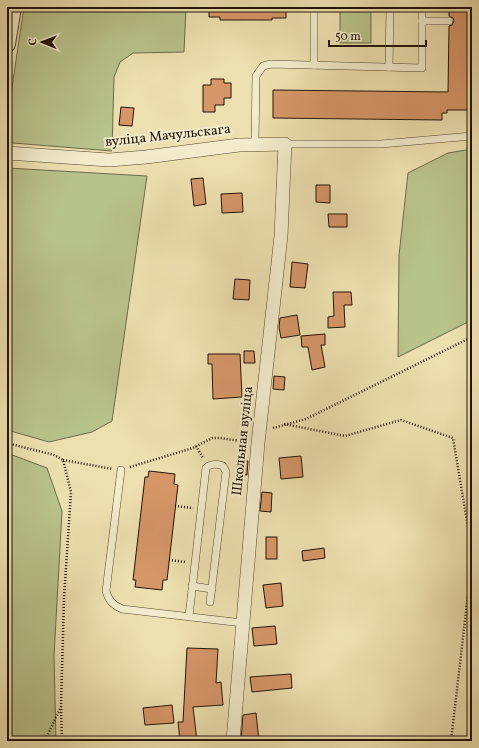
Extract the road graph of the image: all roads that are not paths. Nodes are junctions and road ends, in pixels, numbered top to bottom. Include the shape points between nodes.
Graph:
1 (13, 7) edge
2 (314, 7) edge
3 (390, 7) edge
4 (422, 7) edge
5 (422, 21) junction
6 (449, 21) dead end
7 (7, 44) edge
8 (314, 65) junction
9 (389, 67) junction
10 (472, 136) edge
11 (255, 144) junction
12 (285, 144) junction
13 (7, 153) edge
14 (121, 470) road end
15 (192, 586) junction
16 (212, 589) junction
17 (210, 602) dead end
18 (189, 616) junction
19 (243, 623) junction
20 (233, 741) edge

1 - 7 street
2 - 8 lane
3 - 9 lane
4 - 5 lane
5 - 6 lane
5 - 9 lane via 422,68
8 - 9 lane
8 - 11 lane via 271,64 259,70 256,76
10 - 12 lane via 381,144
11 - 12 street, вуліца Мачульскага
11 - 13 street, вуліца Мачульскага via 115,160
12 - 19 street, Школьная вуліца via 281,236 258,438
14 - 18 lane via 106,591 108,598 115,606 122,608
15 - 16 lane
15 - 16 lane via 206,468 212,465 221,466 226,472
15 - 18 lane
16 - 17 lane
18 - 19 lane
19 - 20 street, Школьная вуліца

